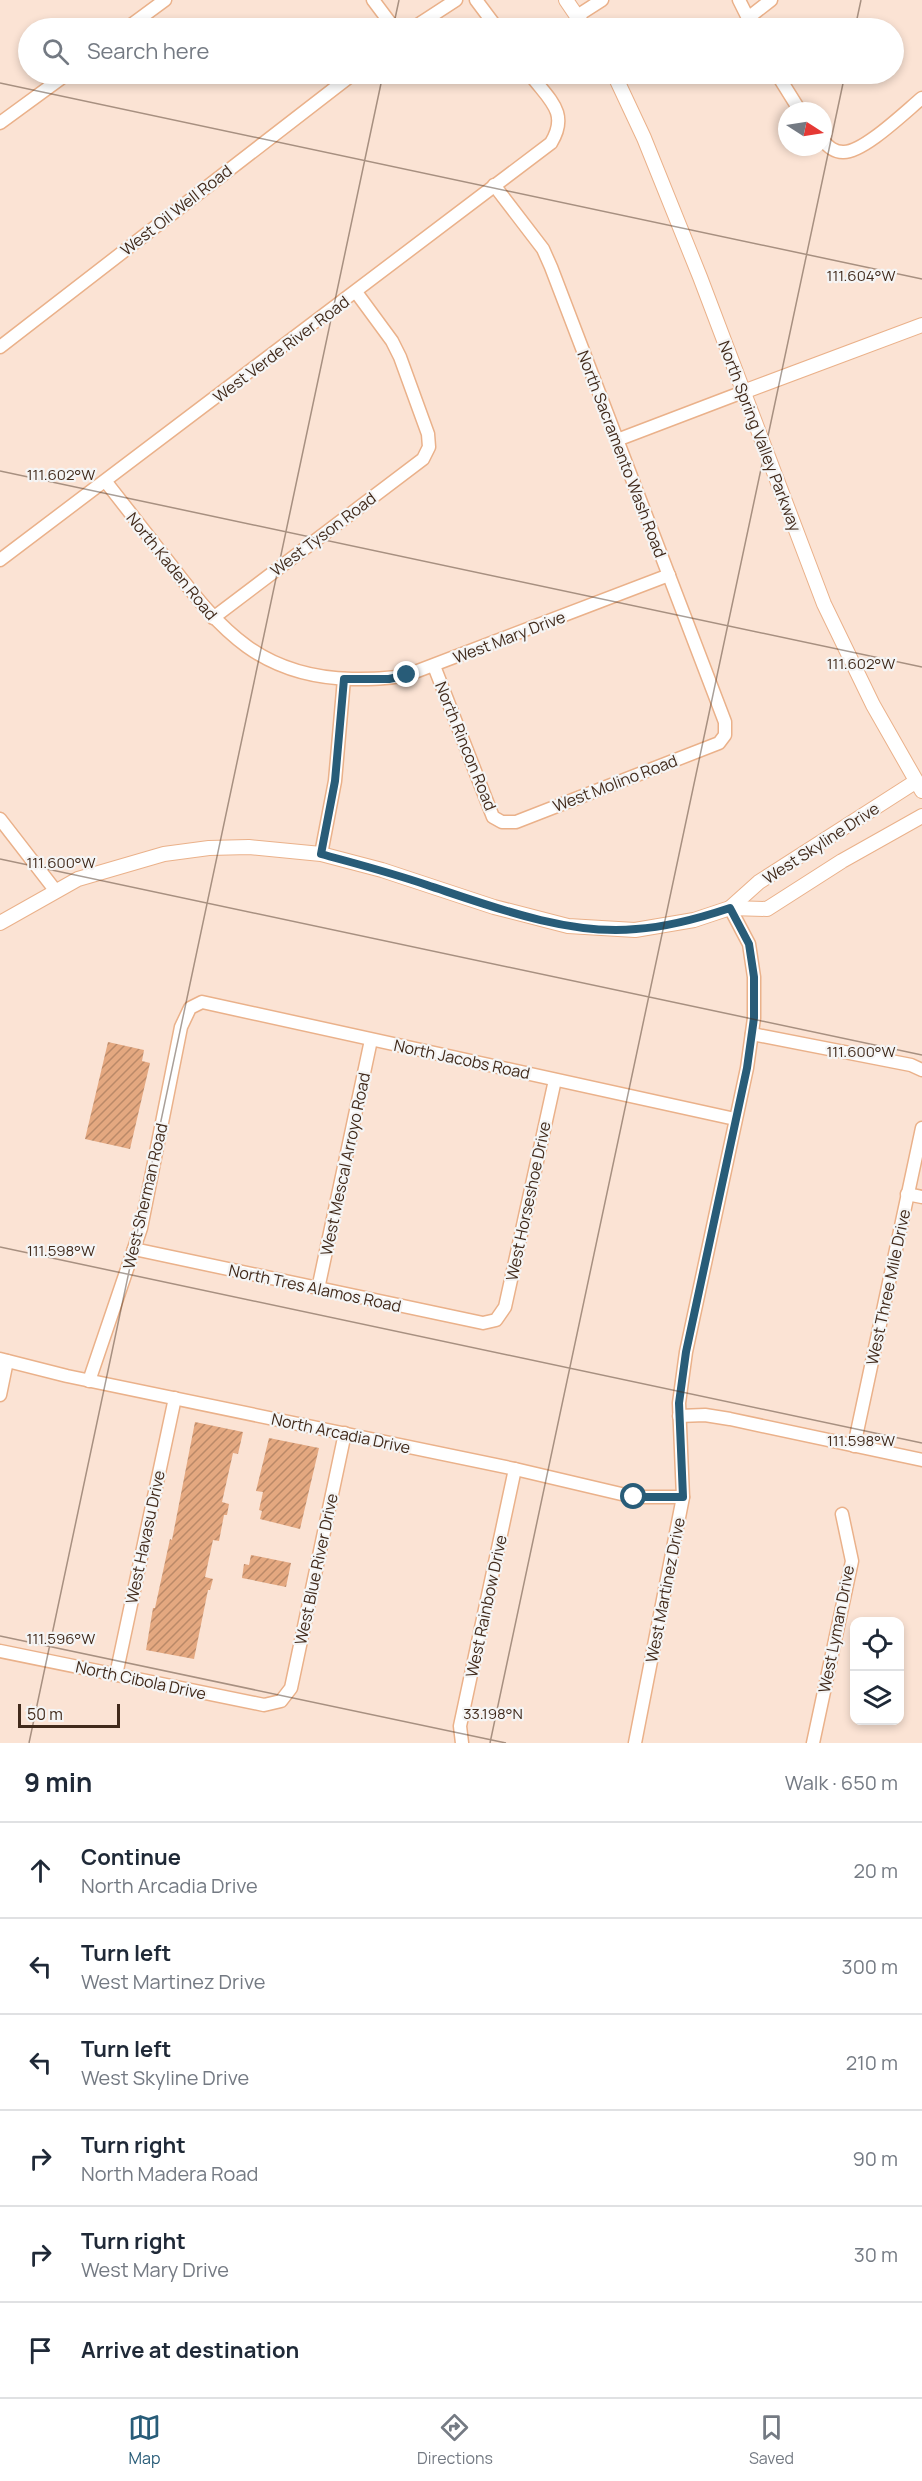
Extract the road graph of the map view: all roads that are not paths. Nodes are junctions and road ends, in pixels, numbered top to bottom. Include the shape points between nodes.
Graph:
1 (165, 0) edge
2 (373, 0) edge
3 (456, 0) edge
4 (476, 0) edge
5 (566, 0) edge
6 (602, 0) edge
7 (739, 0) edge
8 (771, 0) edge
9 (577, 16) joint
10 (141, 18) edge
11 (386, 18) edge
12 (428, 18) edge
13 (490, 18) edge
14 (748, 18) edge
15 (755, 18) edge
16 (53, 84) edge
17 (340, 84) edge
18 (537, 84) edge
19 (619, 84) edge
20 (783, 84) edge
21 (922, 98) edge
22 (794, 102) edge
23 (0, 123) edge
24 (832, 148) edge
25 (494, 185) junction
26 (356, 292) junction
27 (922, 325) edge
28 (0, 347) edge
29 (743, 392) junction
30 (617, 440) junction
31 (106, 482) junction
32 (0, 561) edge
33 (669, 575) junction
34 (213, 618) junction
35 (434, 666) junction
36 (344, 679) junction
37 (725, 735) joint
38 (919, 787) edge
39 (922, 816) edge
40 (0, 819) edge
41 (502, 822) joint
42 (321, 854) junction
43 (55, 890) junction
44 (730, 908) junction
45 (0, 922) edge
46 (190, 1008) joint
47 (752, 1034) junction
48 (371, 1040) junction
49 (922, 1070) edge
50 (555, 1080) junction
51 (735, 1119) junction
52 (922, 1128) edge
53 (908, 1194) junction
54 (922, 1197) edge
55 (134, 1249) junction
56 (318, 1289) junction
57 (496, 1320) joint
58 (4, 1360) edge
59 (89, 1381) junction
60 (0, 1395) edge
61 (175, 1398) junction
62 (679, 1416) junction
63 (345, 1433) junction
64 (854, 1446) junction
65 (922, 1460) edge
66 (515, 1469) junction
67 (683, 1497) junction
68 (842, 1514) dead end
69 (0, 1651) edge
70 (116, 1675) junction
71 (281, 1701) joint
72 (462, 1743) edge
73 (634, 1743) edge
74 (813, 1743) edge

1 - 10 street
2 - 11 street
3 - 12 street
4 - 13 street
5 - 9 street
6 - 9 street
7 - 14 street
8 - 15 street
16 - 23 street
17 - 28 street, West Oil Well Road
18 - 25 street, West Verde River Road via 559,113 557,133 551,143
19 - 29 street, North Spring Valley Parkway via 644,138
20 - 22 street
21 - 24 street via 859,148 844,153
25 - 26 street, West Verde River Road
25 - 30 street, North Sacramento Wash Road via 543,249
26 - 31 street, West Verde River Road
26 - 34 street, West Tyson Road via 400,357 428,434 429,447 423,459
27 - 29 street
29 - 30 street
29 - 38 street, North Spring Valley Parkway via 833,625
30 - 33 street, North Sacramento Wash Road
31 - 32 street, West Verde River Road
31 - 34 street, North Kaden Road
33 - 35 street, West Mary Drive
33 - 37 street, North Sacramento Wash Road via 725,722
34 - 36 street, North Kaden Road via 271,661 306,674
35 - 36 street, West Mary Drive via 389,679
35 - 41 street, North Rincon Road via 493,816
36 - 42 street via 335,781
37 - 41 street, West Molino Road via 719,743 516,822
38 - 44 street, West Skyline Drive via 759,882
39 - 44 street, West Skyline Drive via 767,909
40 - 43 street
42 - 43 street, West Skyline Drive via 249,847 164,854 78,879
42 - 44 street, West Skyline Drive via 495,908 568,926 635,930 694,920
43 - 45 street, West Skyline Drive
44 - 47 street, West Martinez Drive via 749,944 754,977
46 - 48 street, North Jacobs Road via 202,1002
46 - 55 street, West Sherman Road via 182,1027
47 - 49 street
47 - 51 street, West Martinez Drive
48 - 50 street, North Jacobs Road
48 - 56 street, West Mescal Arroyo Road
50 - 51 street, North Jacobs Road
50 - 57 street, West Horseshoe Drive via 505,1306
51 - 62 street, West Martinez Drive via 686,1352
52 - 53 street, West Three Mile Drive
53 - 54 street
53 - 64 street, West Three Mile Drive
55 - 56 street, North Tres Alamos Road
55 - 59 street, West Sherman Road
56 - 57 street, North Tres Alamos Road via 483,1323
58 - 59 street, North Arcadia Drive
58 - 60 street
59 - 61 street, North Arcadia Drive
61 - 63 street, North Arcadia Drive
61 - 70 street, West Havasu Drive
62 - 64 street via 713,1416
62 - 67 street, West Martinez Drive
63 - 66 street, North Arcadia Drive
63 - 71 street, West Blue River Drive via 291,1688
64 - 65 street
66 - 67 street, North Arcadia Drive via 634,1497
66 - 72 street, West Rainbow Drive via 460,1726
67 - 73 street, West Martinez Drive
68 - 74 street, West Lyman Drive via 852,1561
69 - 70 street, North Cibola Drive
70 - 71 street, North Cibola Drive via 264,1705

